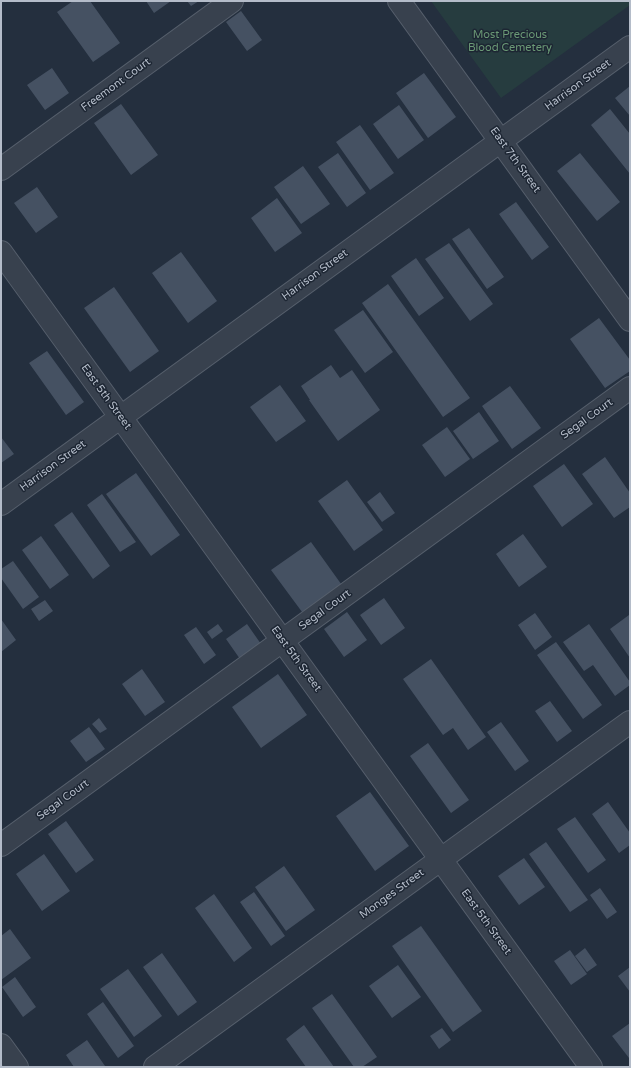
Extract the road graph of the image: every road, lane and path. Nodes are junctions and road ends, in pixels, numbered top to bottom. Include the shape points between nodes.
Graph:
1 (232, 1) edge
2 (399, 1) edge
3 (630, 47) edge
4 (501, 141) junction
5 (1, 169) edge
6 (1, 252) edge
7 (630, 320) edge
8 (630, 388) edge
9 (121, 417) junction
10 (1, 504) edge
11 (283, 641) junction
12 (630, 722) edge
13 (1, 845) edge
14 (441, 859) junction
15 (1, 1045) edge
16 (17, 1067) edge
17 (154, 1067) edge
18 (591, 1067) edge

1 - 5 street, Freemont Court
2 - 4 street, East 7th Street
3 - 4 street, Harrison Street
4 - 7 street, East 7th Street
4 - 9 street, Harrison Street
6 - 9 street, East 5th Street
8 - 11 street, Segal Court
9 - 10 street, Harrison Street
9 - 11 street, East 5th Street
11 - 13 street, Segal Court
11 - 14 street, East 5th Street
12 - 14 street, Monges Street
14 - 17 street, Monges Street
14 - 18 street, East 5th Street
15 - 16 street

